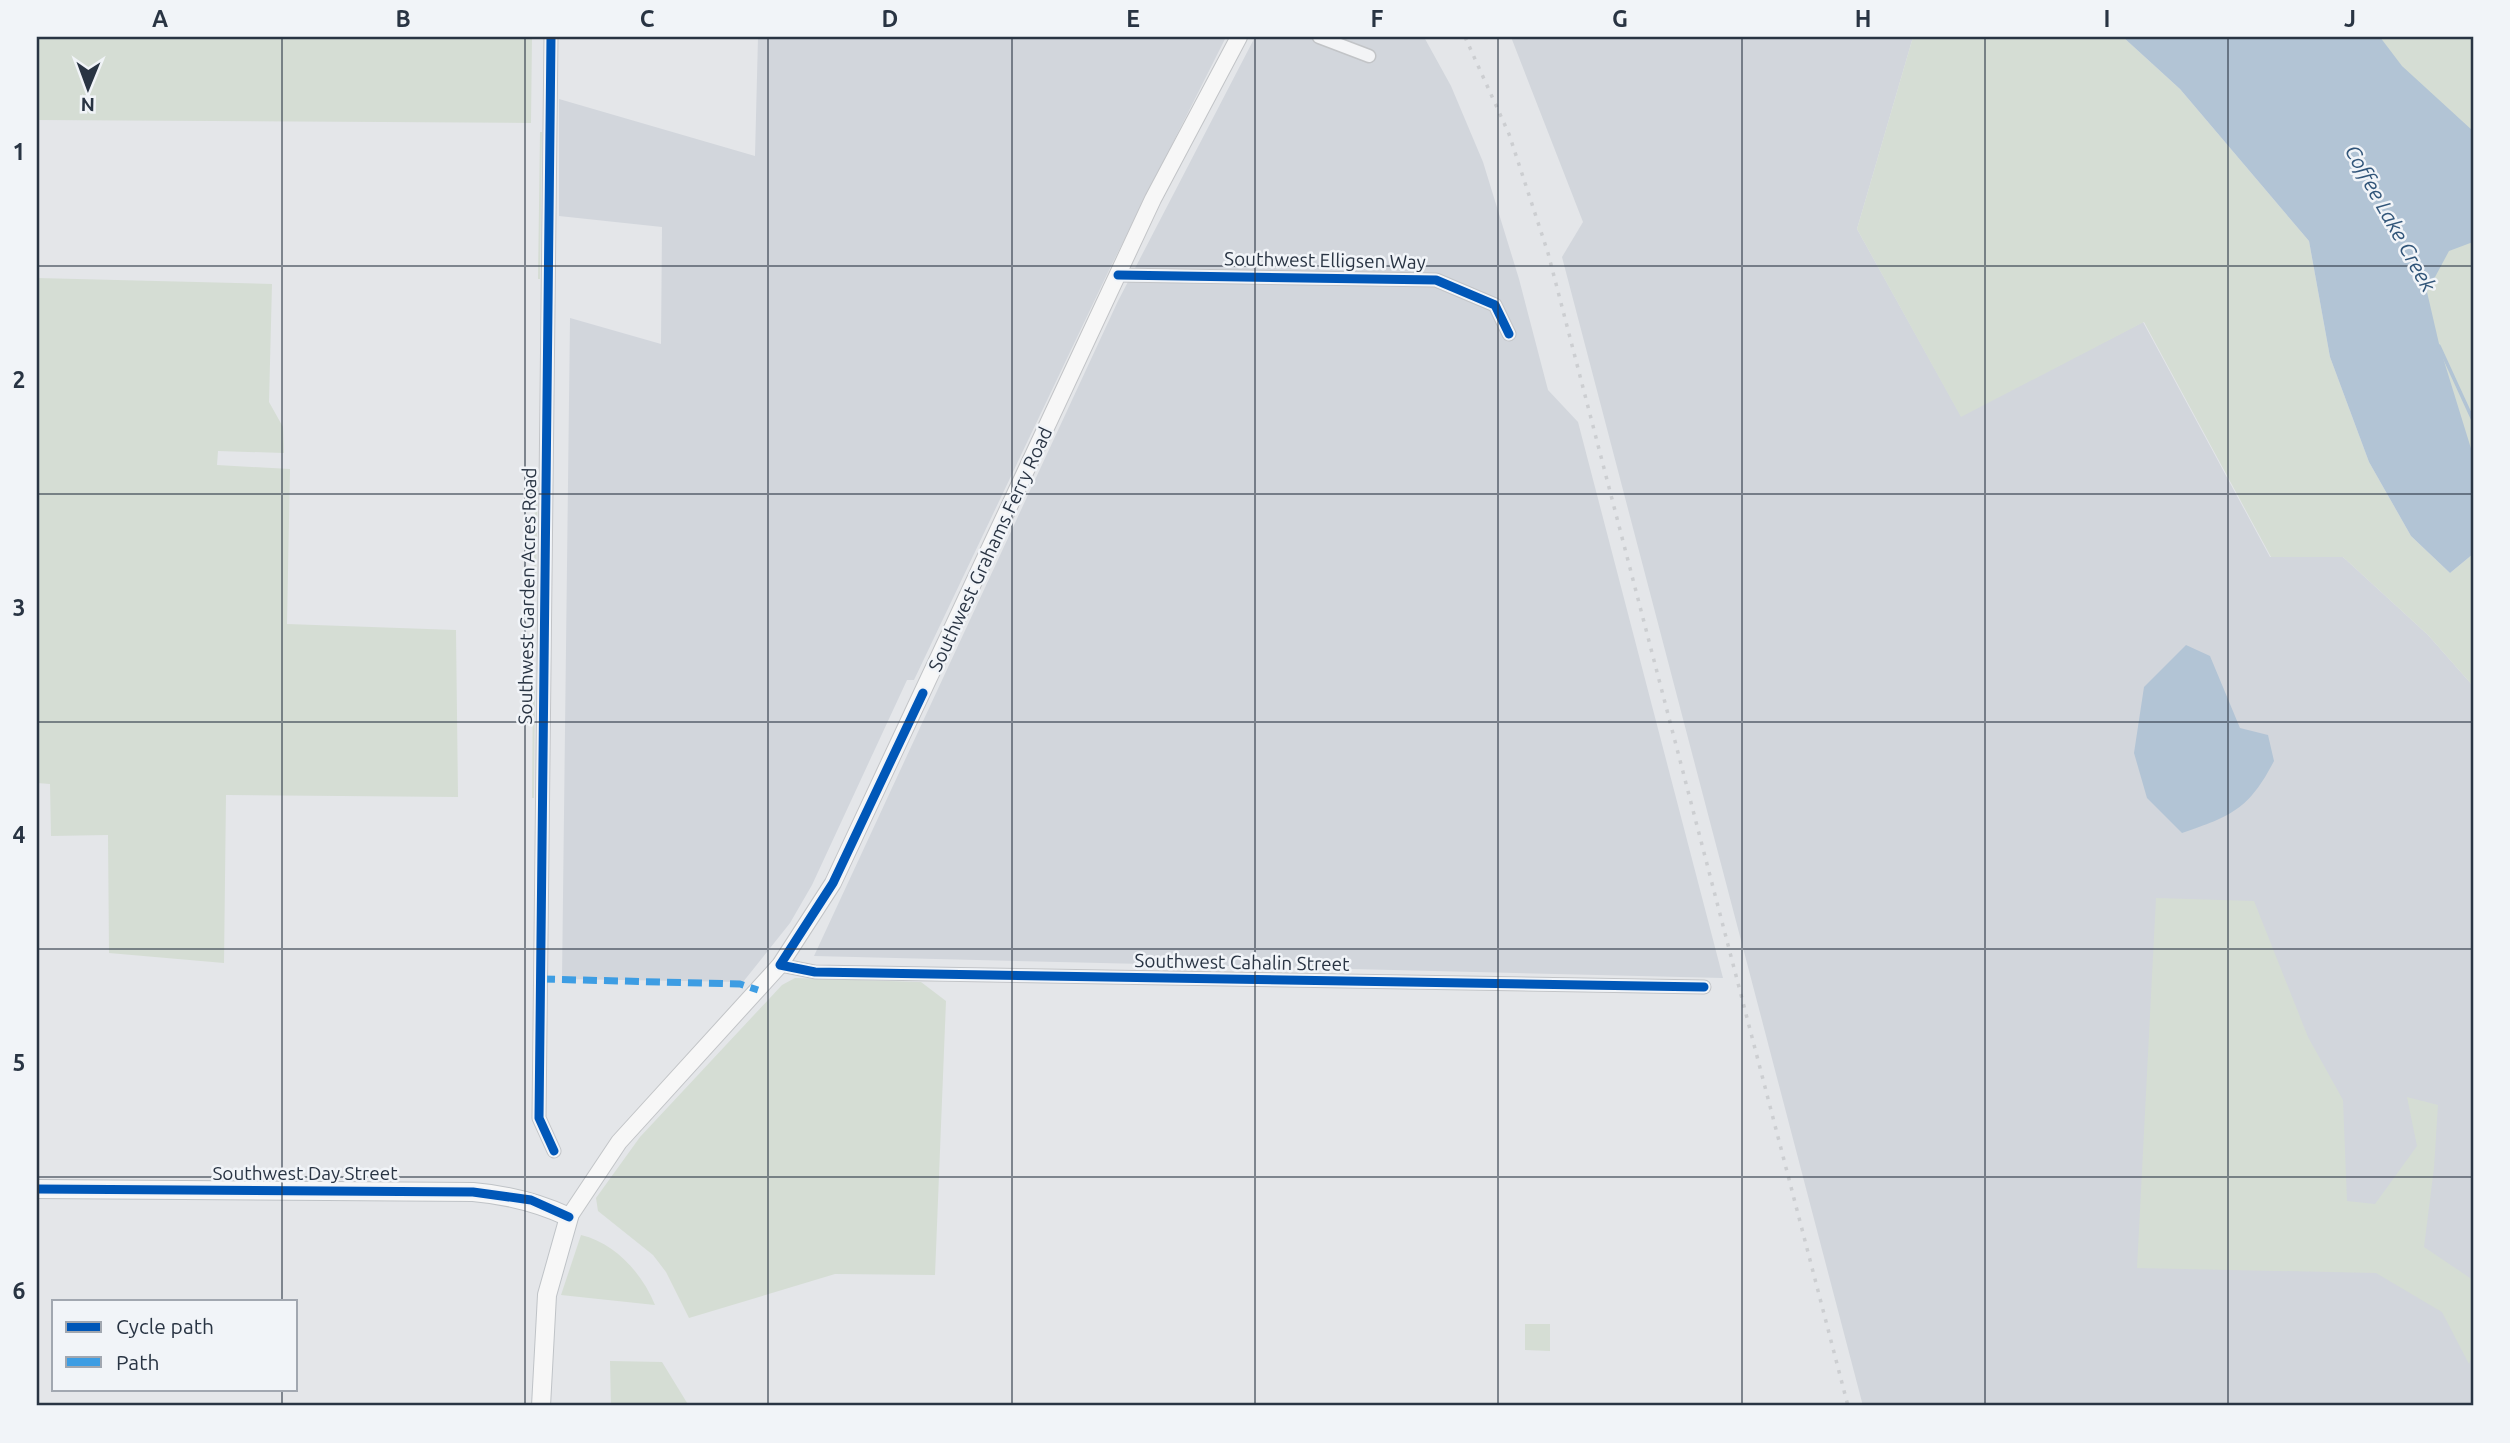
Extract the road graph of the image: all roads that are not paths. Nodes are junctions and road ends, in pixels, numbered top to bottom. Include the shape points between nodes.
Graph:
1 (551, 37) edge
2 (1239, 37) edge
3 (1318, 37) edge
4 (1369, 56) dead end
5 (1118, 275) junction
6 (1509, 334) dead end
7 (780, 965) junction
8 (1704, 987) dead end
9 (554, 1151) dead end
10 (37, 1189) edge
11 (569, 1217) junction
12 (541, 1406) edge

1 - 9 street, Southwest Garden Acres Road via 539,1118
2 - 5 main road, Southwest Grahams Ferry Road
3 - 4 street
5 - 6 street, Southwest Elligsen Way via 1436,280 1494,305
5 - 7 main road, Southwest Grahams Ferry Road via 860,828 817,912
7 - 8 street, Southwest Cahalin Street via 815,972
7 - 11 main road, Southwest Grahams Ferry Road via 619,1142
10 - 11 main road, Southwest Day Street via 473,1192 531,1200
11 - 12 main road, Southwest Grahams Ferry Road via 547,1295

